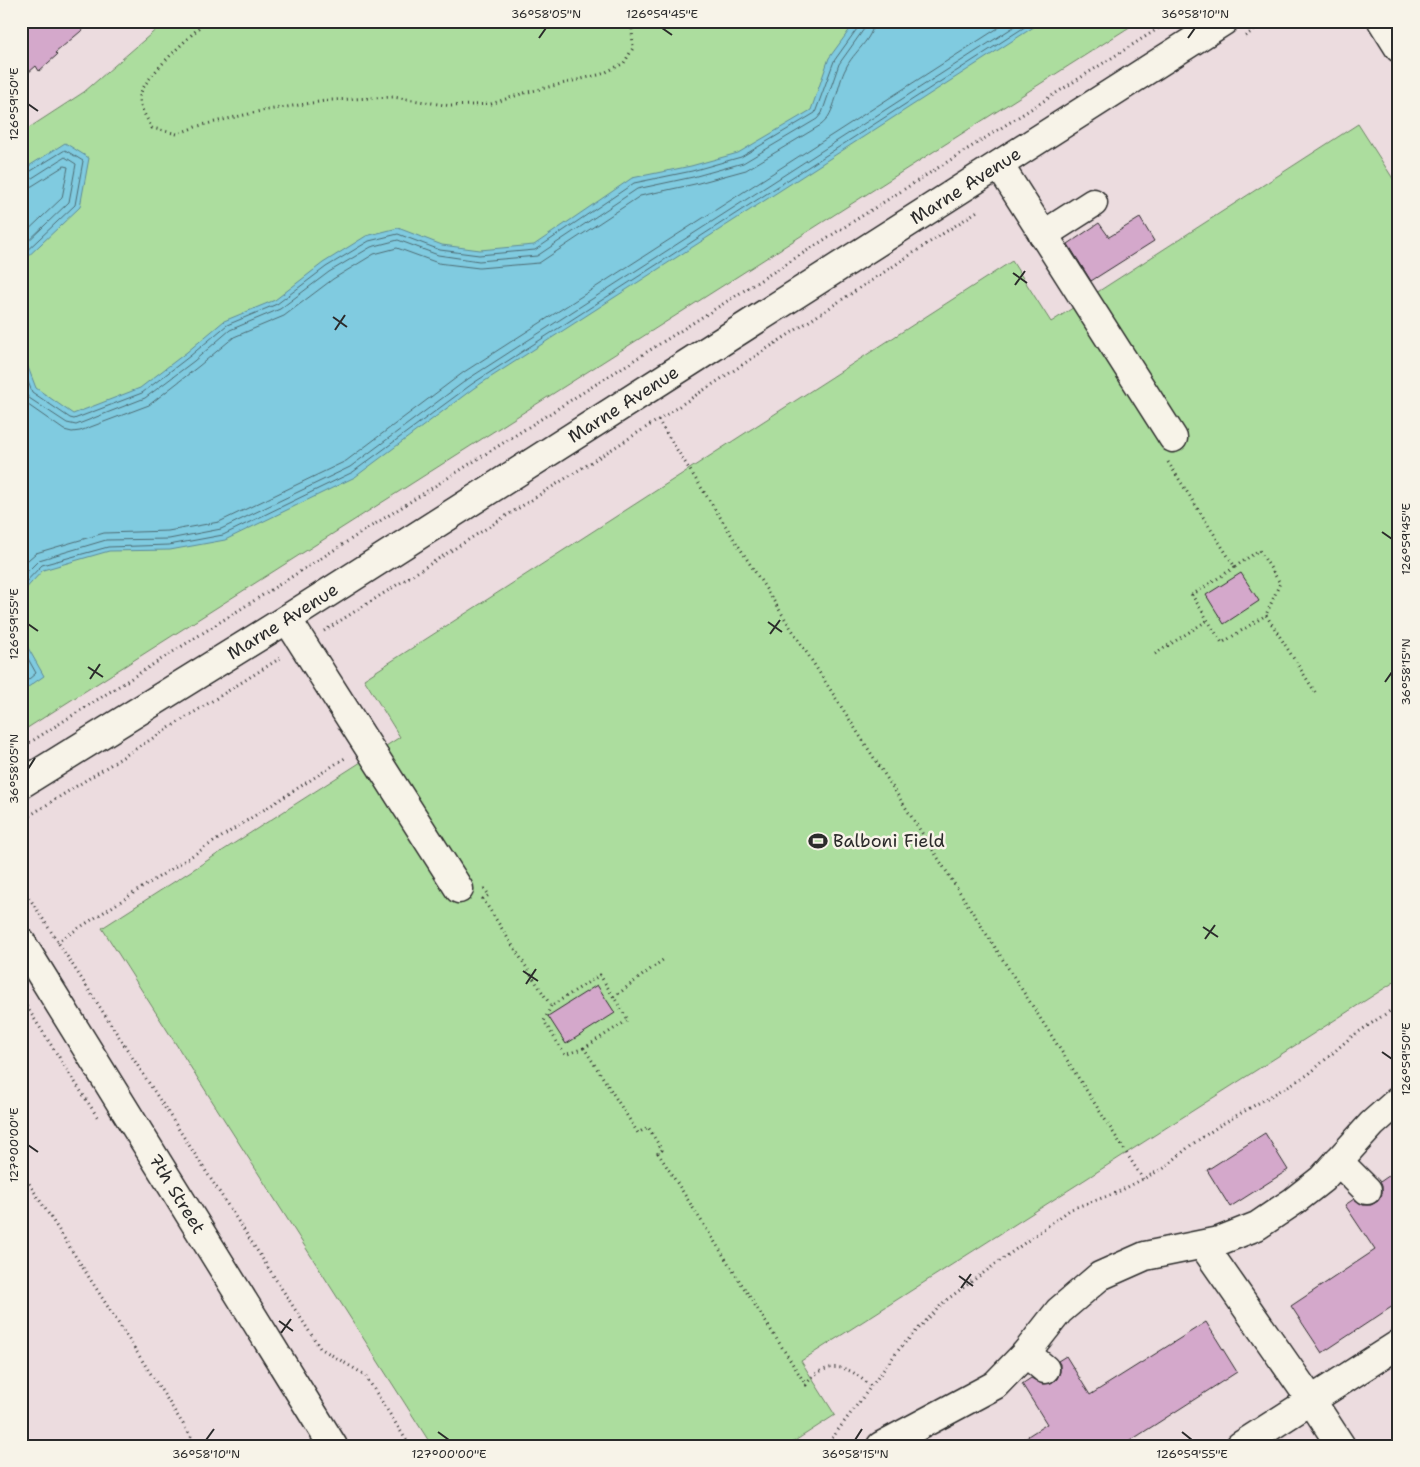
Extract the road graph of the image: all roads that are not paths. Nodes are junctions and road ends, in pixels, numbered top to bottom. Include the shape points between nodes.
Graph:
1 (1382, 21) edge
2 (1234, 29) edge
3 (1399, 48) edge
4 (999, 165) junction
5 (1093, 203) dead end
6 (1043, 235) junction
7 (1170, 449) road end
8 (288, 619) junction
9 (21, 784) edge
10 (471, 888) road end
11 (21, 942) edge
12 (1399, 1100) edge
13 (1338, 1161) junction
14 (1367, 1190) dead end
15 (1203, 1245) junction
16 (1399, 1344) edge
17 (1312, 1400) junction
18 (896, 1442) edge
19 (333, 1446) edge
20 (1240, 1446) edge
21 (1341, 1446) edge

1 - 3 street
2 - 4 street, Marne Avenue
4 - 6 street
4 - 8 street, Marne Avenue
5 - 6 street
6 - 7 street
8 - 9 street, Marne Avenue
8 - 10 street via 367,744
11 - 19 street, 7th Street
12 - 13 street
13 - 14 street
13 - 15 street via 1322,1179 1257,1226
15 - 17 street
15 - 18 street via 1145,1256 1100,1276 1059,1311 1035,1361
16 - 17 street
17 - 20 street
17 - 21 street

